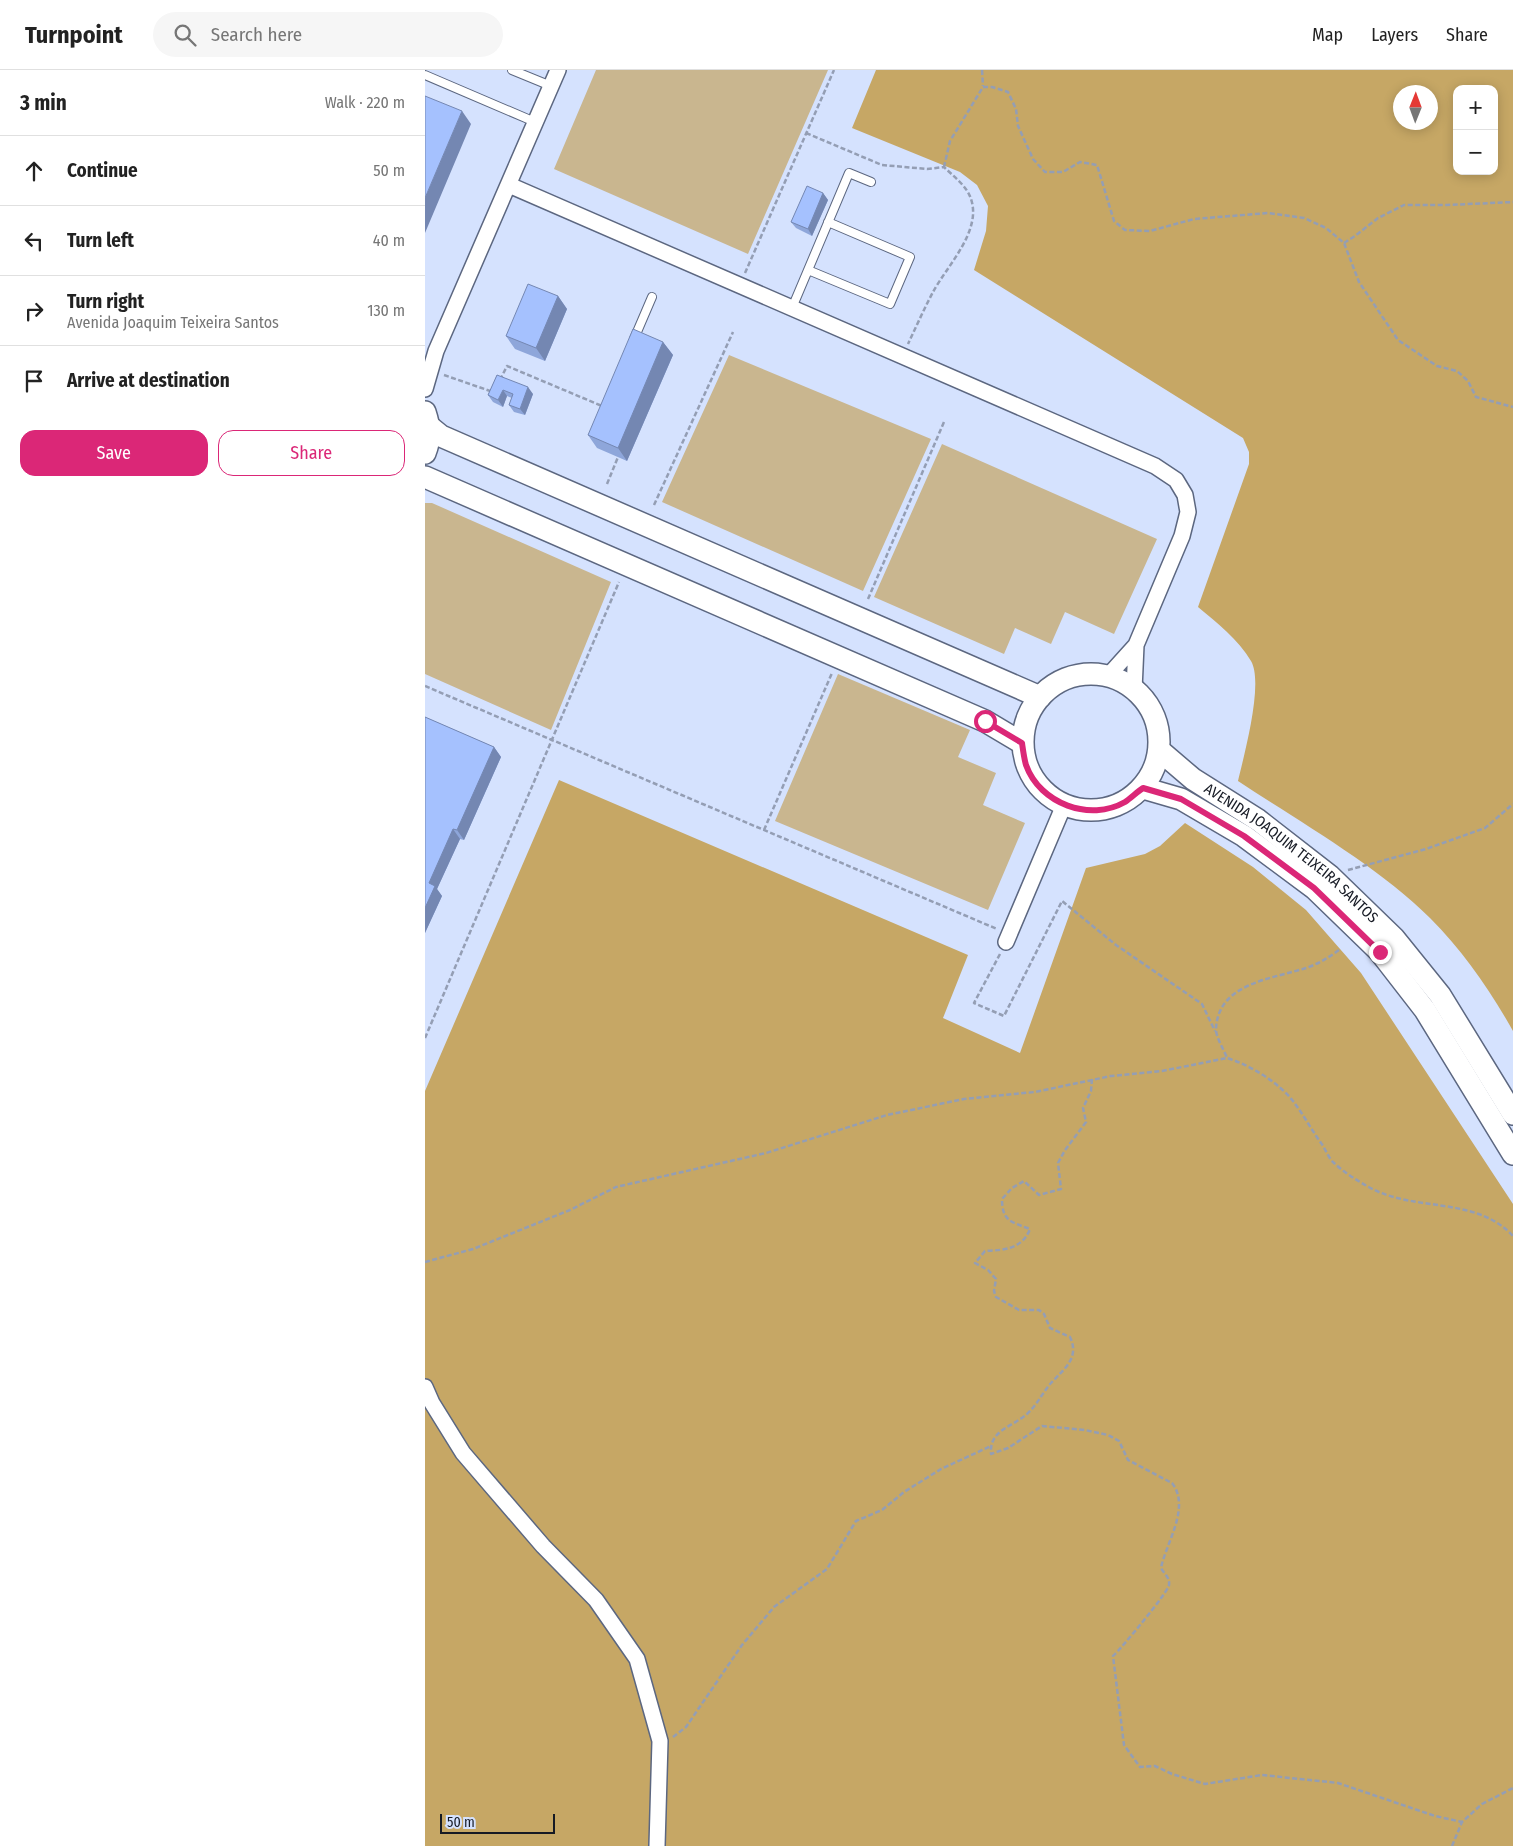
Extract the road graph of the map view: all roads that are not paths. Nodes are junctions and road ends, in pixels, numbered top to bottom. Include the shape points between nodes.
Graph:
1 (512, 70) edge
2 (558, 70) edge
3 (425, 75) edge
4 (551, 86) junction
5 (535, 122) junction
6 (871, 182) dead end
7 (509, 186) junction
8 (828, 222) junction
9 (808, 270) junction
10 (652, 297) dead end
11 (791, 308) junction
12 (630, 348) edge
13 (431, 360) edge
14 (425, 388) edge
15 (428, 420) edge
16 (425, 453) edge
17 (425, 477) edge
18 (1136, 645) junction
19 (1108, 676) junction
20 (1134, 690) junction
21 (1040, 697) junction
22 (1022, 743) junction
23 (1159, 750) junction
24 (1143, 788) junction
25 (1064, 805) junction
26 (1008, 938) road end
27 (1513, 1114) edge
28 (1513, 1154) edge
29 (425, 1387) edge
30 (657, 1846) edge

1 - 4 lane
2 - 4 street
3 - 5 lane
4 - 5 street
5 - 7 street
6 - 8 lane via 849,172
7 - 11 street
7 - 13 street
8 - 9 lane
8 - 9 lane via 910,256 897,288 890,304
9 - 11 lane
10 - 12 lane
11 - 18 street via 1155,466 1176,480 1185,494 1188,512
13 - 14 street
15 - 16 street via 429,443
15 - 21 street via 441,436
17 - 22 street via 985,721
18 - 19 street
18 - 20 street
19 - 20 street
19 - 21 street via 1071,677
20 - 23 street via 1153,714 1158,728
21 - 22 street via 1030,710
22 - 25 street via 1026,766 1038,786
23 - 24 street via 1154,770
23 - 27 street, AVENIDA JOAQUIM TEIXEIRA SANTOS via 1193,779 1258,820 1330,876 1394,938 1440,995
24 - 25 street via 1125,802 1102,810 1079,810
24 - 28 street, AVENIDA JOAQUIM TEIXEIRA SANTOS via 1181,799 1244,836 1314,888 1380,952 1425,1010
25 - 26 street
29 - 30 street via 463,1453 543,1546 596,1600 637,1659 660,1741

